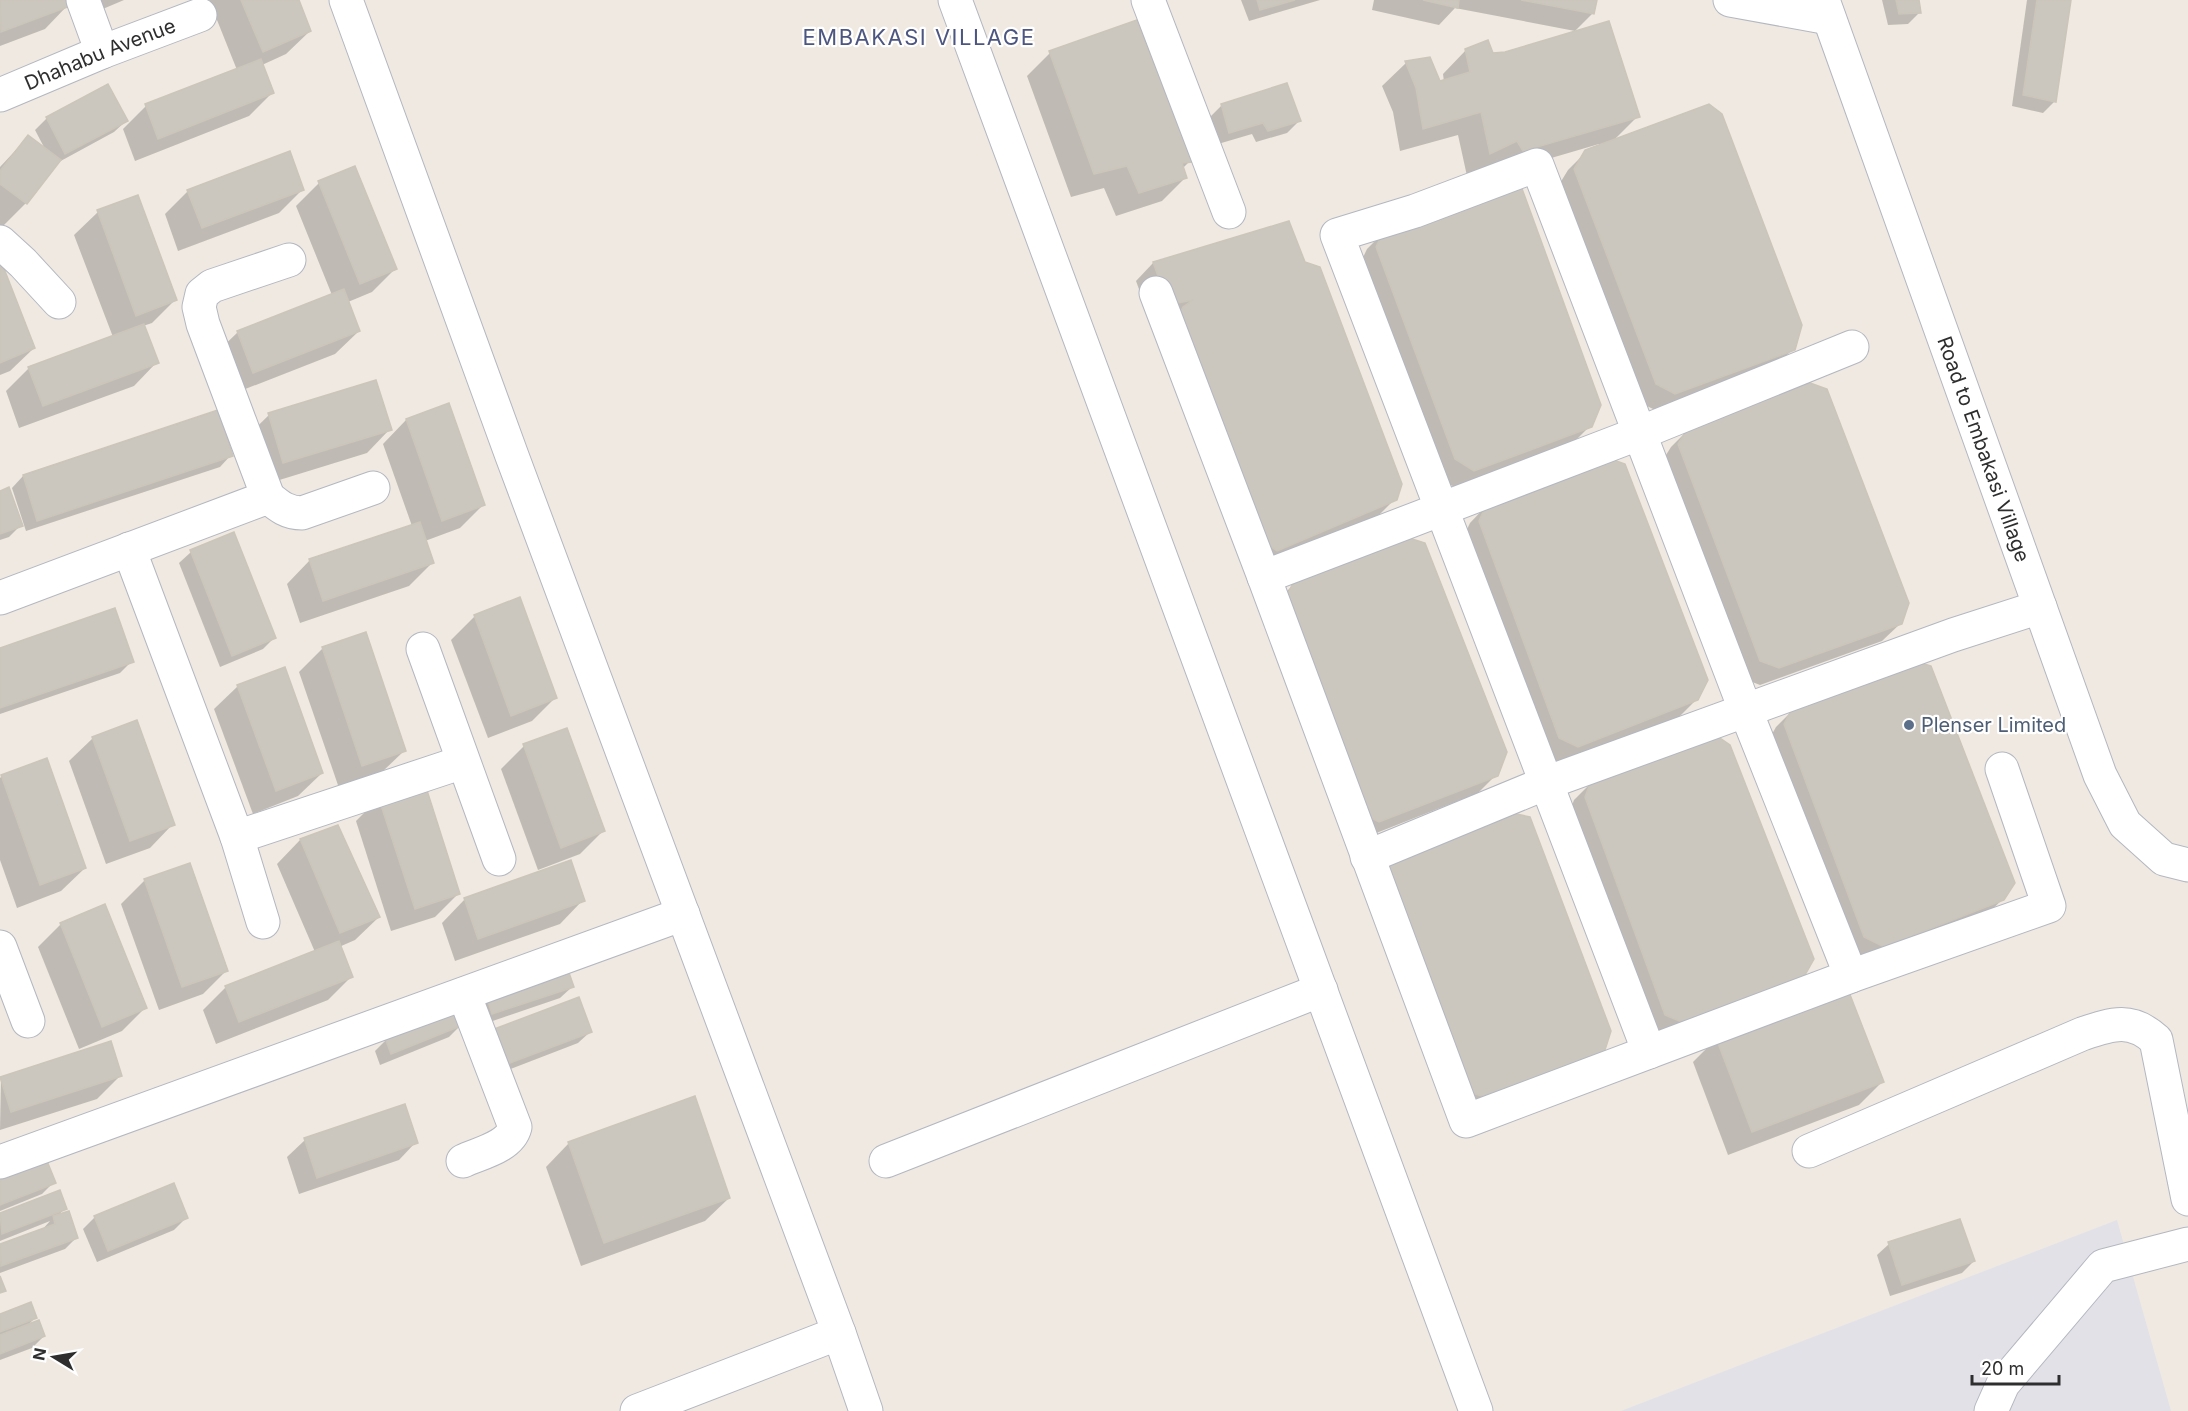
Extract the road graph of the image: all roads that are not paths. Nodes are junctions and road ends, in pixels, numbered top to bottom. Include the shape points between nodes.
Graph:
1 (83, 0) edge
2 (346, 0) edge
3 (955, 0) edge
4 (1148, 0) edge
5 (1730, 0) edge
6 (1826, 9) edge
7 (200, 15) dead end
8 (102, 52) junction
9 (0, 95) edge
10 (1229, 212) dead end
11 (0, 242) edge
12 (289, 260) dead end
13 (1156, 294) dead end
14 (59, 302) dead end
15 (1852, 347) dead end
16 (1640, 434) junction
17 (373, 488) dead end
18 (268, 497) junction
19 (1442, 509) junction
20 (129, 549) junction
21 (1264, 577) junction
22 (0, 598) edge
23 (2040, 607) junction
24 (423, 649) dead end
25 (1745, 710) junction
26 (463, 762) junction
27 (2002, 769) dead end
28 (1546, 783) junction
29 (237, 837) junction
30 (1367, 857) junction
31 (499, 858) dead end
32 (2188, 865) edge
33 (683, 914) junction
34 (263, 922) dead end
35 (0, 947) edge
36 (1851, 976) junction
37 (1321, 990) junction
38 (464, 993) junction
39 (28, 1021) dead end
40 (1649, 1052) junction
41 (1809, 1151) dead end
42 (463, 1161) dead end
43 (886, 1161) dead end
44 (0, 1162) edge
45 (2188, 1199) edge
46 (2188, 1244) edge
47 (839, 1333) junction
48 (637, 1411) edge
49 (866, 1411) edge
50 (1476, 1411) edge
51 (1991, 1411) edge

1 - 8 street
2 - 33 street
3 - 37 street
4 - 10 street
5 - 6 street
6 - 23 street, Road to Embakasi Village
7 - 8 street, Dhahabu Avenue
8 - 9 street, Dhahabu Avenue
11 - 14 street
12 - 18 street via 213,286 202,294 199,307
13 - 21 street
15 - 16 street
16 - 19 street
16 - 19 street via 1538,165 1337,235
16 - 25 street
17 - 18 street via 302,513 292,513
18 - 20 street
19 - 21 street
19 - 28 street
20 - 22 street
20 - 29 street
21 - 30 street
23 - 25 street
23 - 32 street, Road to Embakasi Village via 2100,775 2125,824 2164,859
24 - 26 street
25 - 28 street
25 - 36 street
26 - 29 street
26 - 31 street
27 - 36 street via 2049,906
28 - 30 street
28 - 40 street
29 - 34 street
30 - 40 street via 1466,1121
33 - 38 street
33 - 47 street
35 - 39 street
36 - 40 street
37 - 43 street
37 - 50 street
38 - 42 street via 516,1127 503,1143
38 - 44 street
41 - 45 street via 2082,1034 2110,1024 2133,1024 2156,1040
46 - 51 street via 2103,1266 2002,1384
47 - 48 street
47 - 49 street

